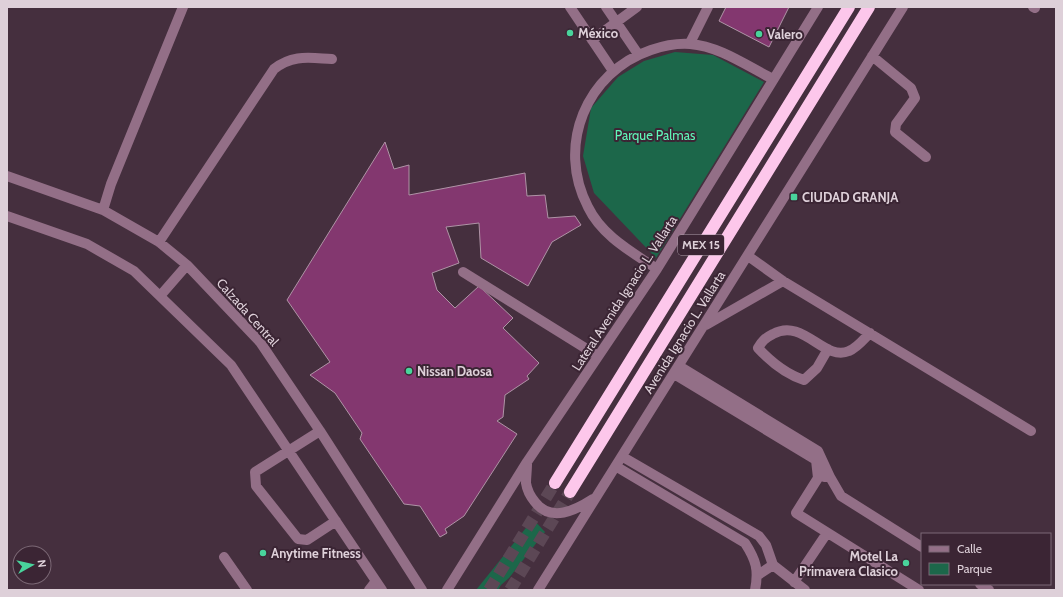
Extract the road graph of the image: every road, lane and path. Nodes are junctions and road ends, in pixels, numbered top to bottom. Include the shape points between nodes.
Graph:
1 (183, 7) edge
2 (570, 7) edge
3 (606, 7) edge
4 (636, 7) edge
5 (708, 7) edge
6 (818, 7) edge
7 (849, 7) edge
8 (869, 7) edge
9 (873, 7) edge
10 (903, 7) edge
11 (615, 22) junction
12 (856, 27) junction
13 (592, 40) junction
14 (690, 44) junction
15 (638, 54) junction
16 (872, 56) junction
17 (332, 59) dead end
18 (613, 71) junction
19 (773, 79) junction
20 (926, 157) dead end
21 (7, 176) edge
22 (103, 210) junction
23 (7, 216) edge
24 (159, 242) junction
25 (748, 256) junction
26 (187, 265) junction
27 (657, 269) junction
28 (463, 272) dead end
29 (783, 281) junction
30 (160, 296) junction
31 (704, 326) junction
32 (870, 333) junction
33 (828, 349) junction
34 (598, 356) junction
35 (677, 370) junction
36 (320, 430) junction
37 (1031, 431) dead end
38 (289, 452) junction
39 (623, 457) junction
40 (527, 462) junction
41 (616, 467) junction
42 (830, 477) junction
43 (818, 478) junction
44 (554, 483) tunnel mouth
45 (570, 492) tunnel mouth
46 (596, 496) junction
47 (336, 521) junction
48 (827, 533) junction
49 (921, 546) edge
50 (224, 557) dead end
51 (773, 565) junction
52 (758, 575) junction
53 (376, 581) junction
54 (801, 588) edge
55 (247, 590) edge
56 (369, 590) edge
57 (382, 590) edge
58 (422, 590) edge
59 (447, 590) edge
60 (538, 590) edge
61 (755, 590) edge
62 (919, 590) edge

1 - 22 street via 111,184
2 - 13 street
3 - 11 street
4 - 11 street
5 - 14 street
6 - 19 street, Lateral Avenida Ignacio L. Vallarta
7 - 44 highway, MEX 15
8 - 12 highway, Avenida Ignacio L. Vallarta / MEX 15
9 - 12 highway
10 - 16 street, Avenida Ignacio L. Vallarta
11 - 13 street
11 - 15 street
12 - 45 highway, Avenida Ignacio L. Vallarta / MEX 15
13 - 18 street
14 - 15 street via 663,46
14 - 19 street via 714,48
15 - 18 street
16 - 20 street via 912,88 915,98 896,124 895,132
16 - 25 street, Avenida Ignacio L. Vallarta
17 - 24 street via 295,58 274,69
18 - 27 street via 596,88 581,116 574,146 577,176 588,207 604,231
19 - 27 street, Lateral Avenida Ignacio L. Vallarta
21 - 22 street, Calzada Central
22 - 24 street, Calzada Central
23 - 30 street via 88,244 134,271
24 - 26 street, Calzada Central
25 - 29 street
25 - 31 street, Avenida Ignacio L. Vallarta
26 - 30 street
26 - 36 street, Calzada Central via 260,342
27 - 34 street, Lateral Avenida Ignacio L. Vallarta
28 - 34 street
29 - 31 street
29 - 32 street
30 - 38 street via 231,365
31 - 35 street, Avenida Ignacio L. Vallarta
32 - 33 street via 848,352
32 - 37 street
33 - 33 street via 792,330 780,330 763,339 758,348 771,361 804,380 817,368
34 - 40 street, Lateral Avenida Ignacio L. Vallarta
35 - 39 street, Avenida Ignacio L. Vallarta
35 - 42 street via 818,451
35 - 43 street via 816,460
36 - 38 street
36 - 58 street, Calzada Central
38 - 47 street
38 - 47 street via 254,472 256,486 298,539 307,540
39 - 41 street, Avenida Ignacio L. Vallarta
39 - 51 street via 760,536
40 - 46 street via 526,484 530,495 537,506 547,512 568,512
40 - 59 street, Lateral Avenida Ignacio L. Vallarta
41 - 46 street, Avenida Ignacio L. Vallarta
41 - 52 street via 745,543 753,554
42 - 43 street
42 - 49 street via 840,496
43 - 48 street via 796,513
46 - 60 street, Avenida Ignacio L. Vallarta
47 - 53 street
48 - 54 street
48 - 62 street
50 - 55 street
51 - 52 street
51 - 54 street
52 - 61 street
53 - 56 street
53 - 57 street

